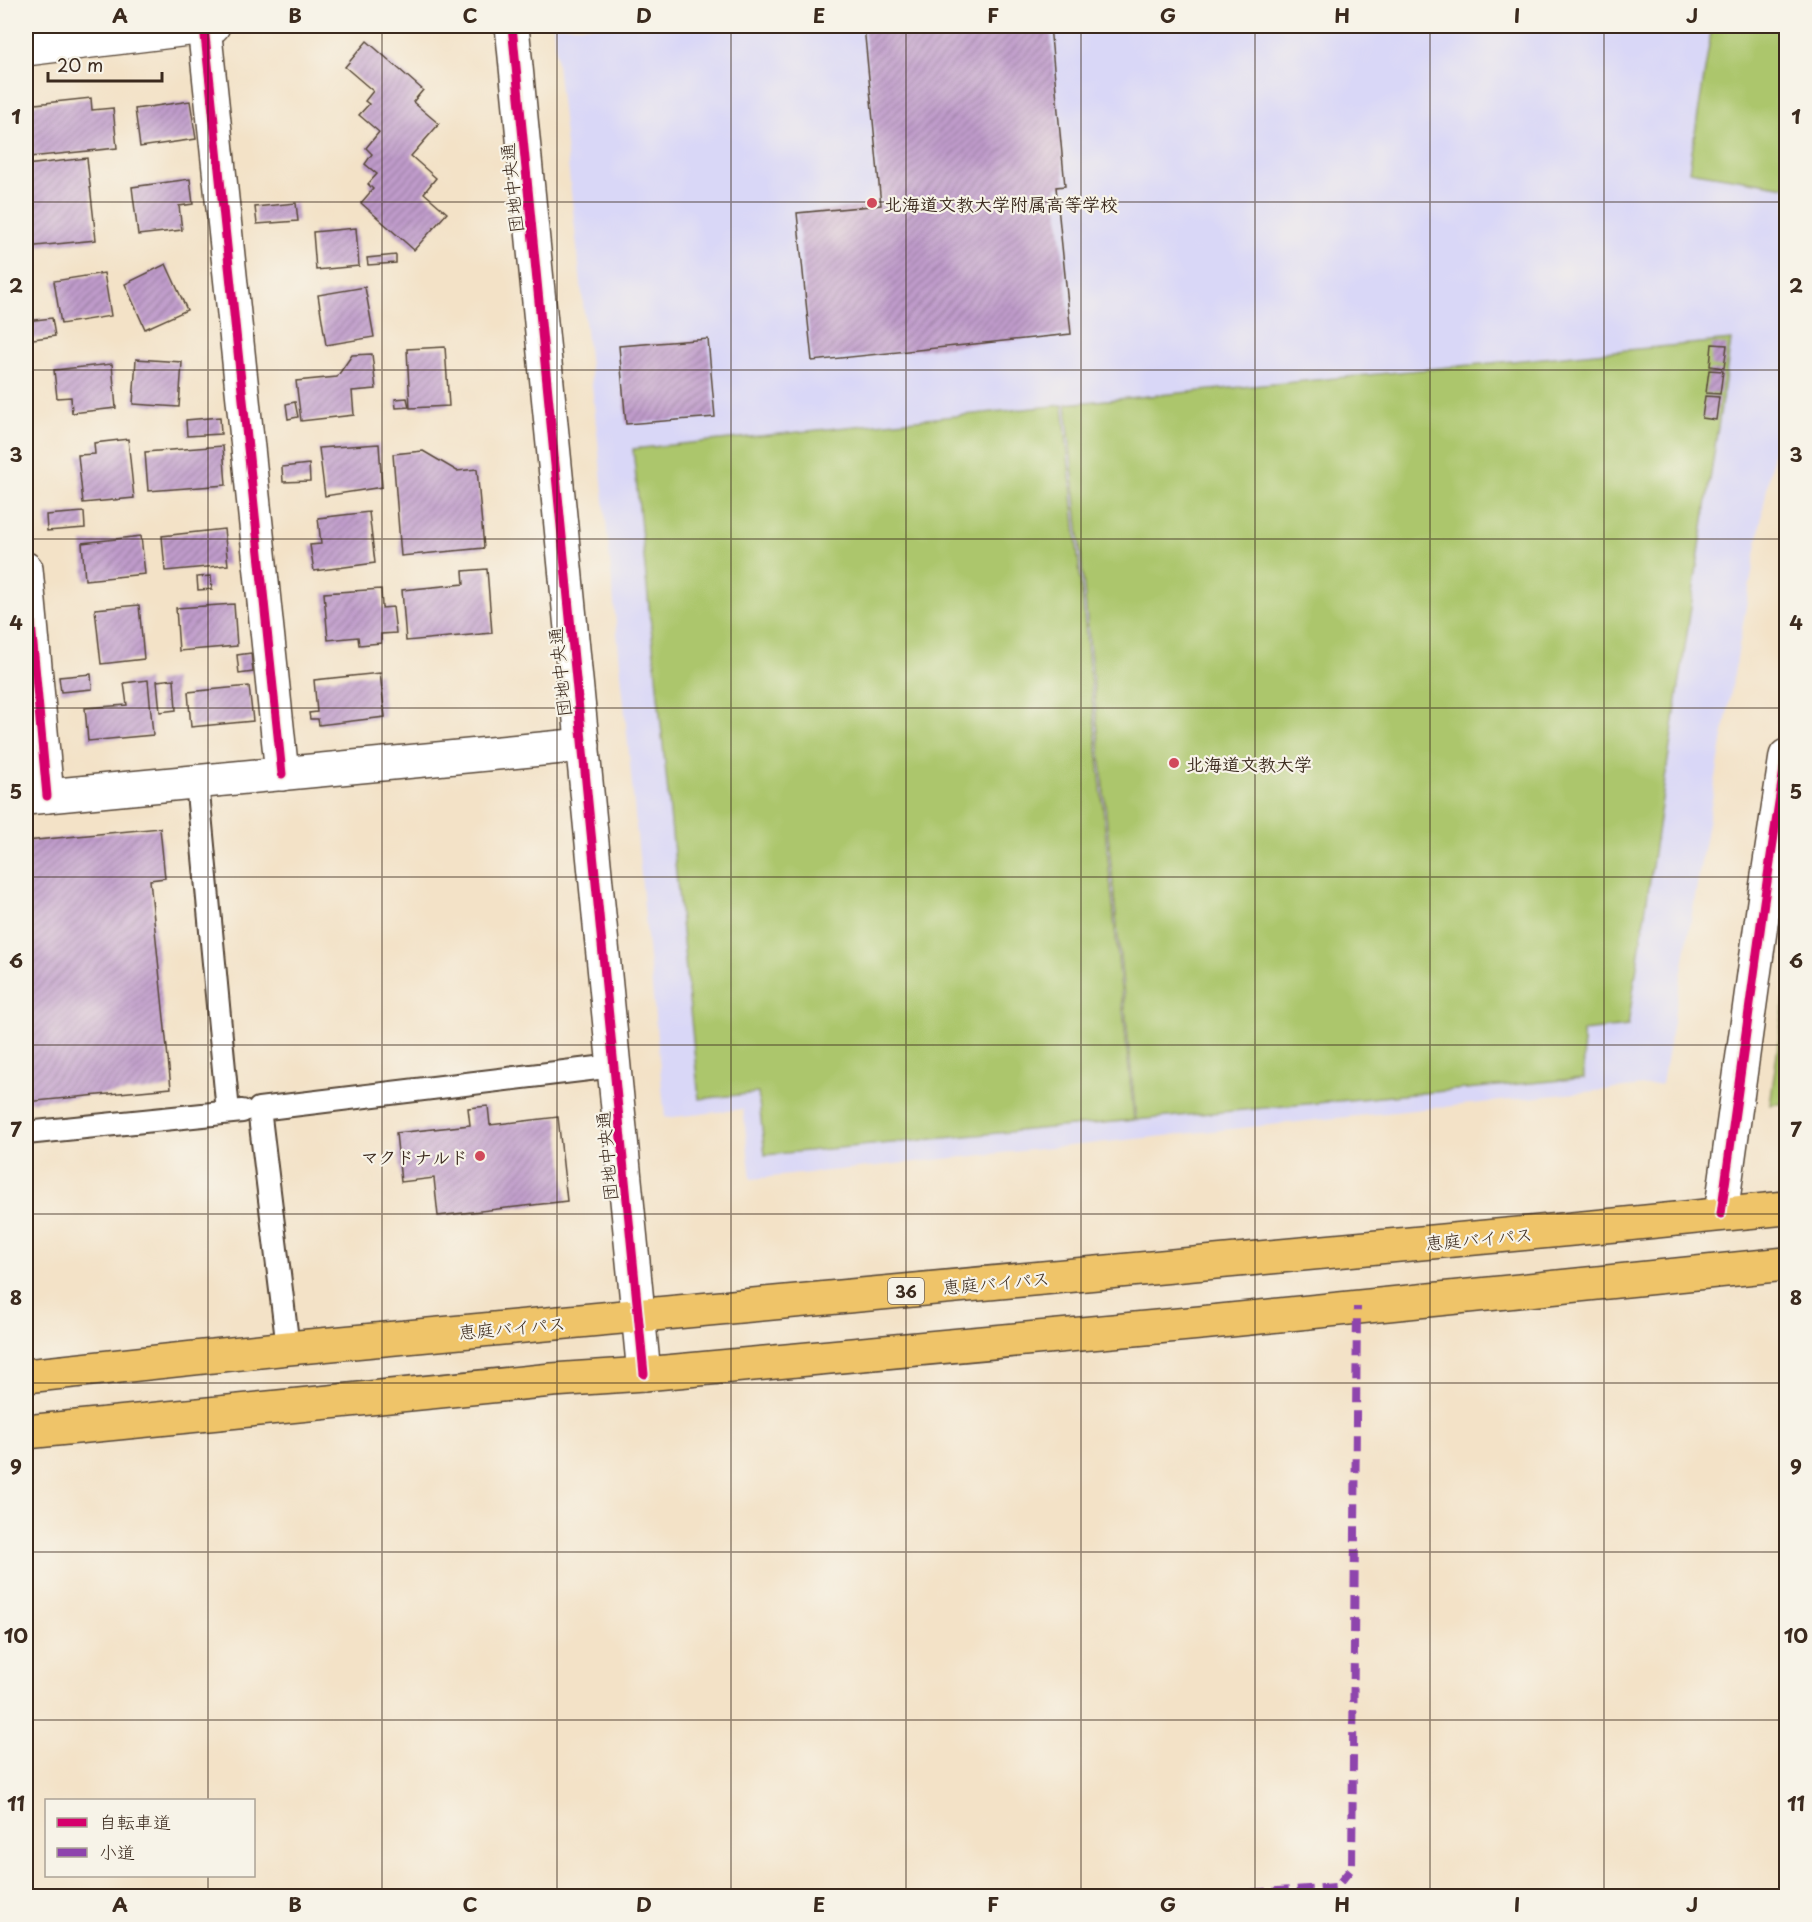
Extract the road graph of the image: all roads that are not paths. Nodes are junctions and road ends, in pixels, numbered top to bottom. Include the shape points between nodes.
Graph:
1 (208, 26) edge
2 (512, 26) edge
3 (26, 50) edge
4 (26, 569) edge
5 (583, 745) junction
6 (1786, 756) edge
7 (282, 774) junction
8 (197, 782) junction
9 (36, 797) edge
10 (1775, 904) edge
11 (614, 1066) junction
12 (259, 1109) junction
13 (228, 1112) junction
14 (26, 1133) edge
15 (1786, 1208) edge
16 (1721, 1214) junction
17 (1786, 1264) edge
18 (638, 1316) junction
19 (288, 1348) junction
20 (644, 1374) junction
21 (26, 1376) edge
22 (26, 1432) edge

1 - 3 street
1 - 7 street
2 - 5 street, 団地中央通
4 - 9 street
5 - 7 street
5 - 11 street, 団地中央通
6 - 10 street
7 - 8 street
8 - 9 street
8 - 13 lane
10 - 16 street
11 - 12 lane
11 - 18 street, 団地中央通
12 - 13 lane
12 - 19 lane
13 - 14 lane
15 - 16 highway, 恵庭バイパス / 36
16 - 18 highway, 恵庭バイパス / 36
17 - 20 highway
18 - 19 highway, 恵庭バイパス / 36
18 - 20 street, 団地中央通
19 - 21 highway, 恵庭バイパス / 36
20 - 22 highway

